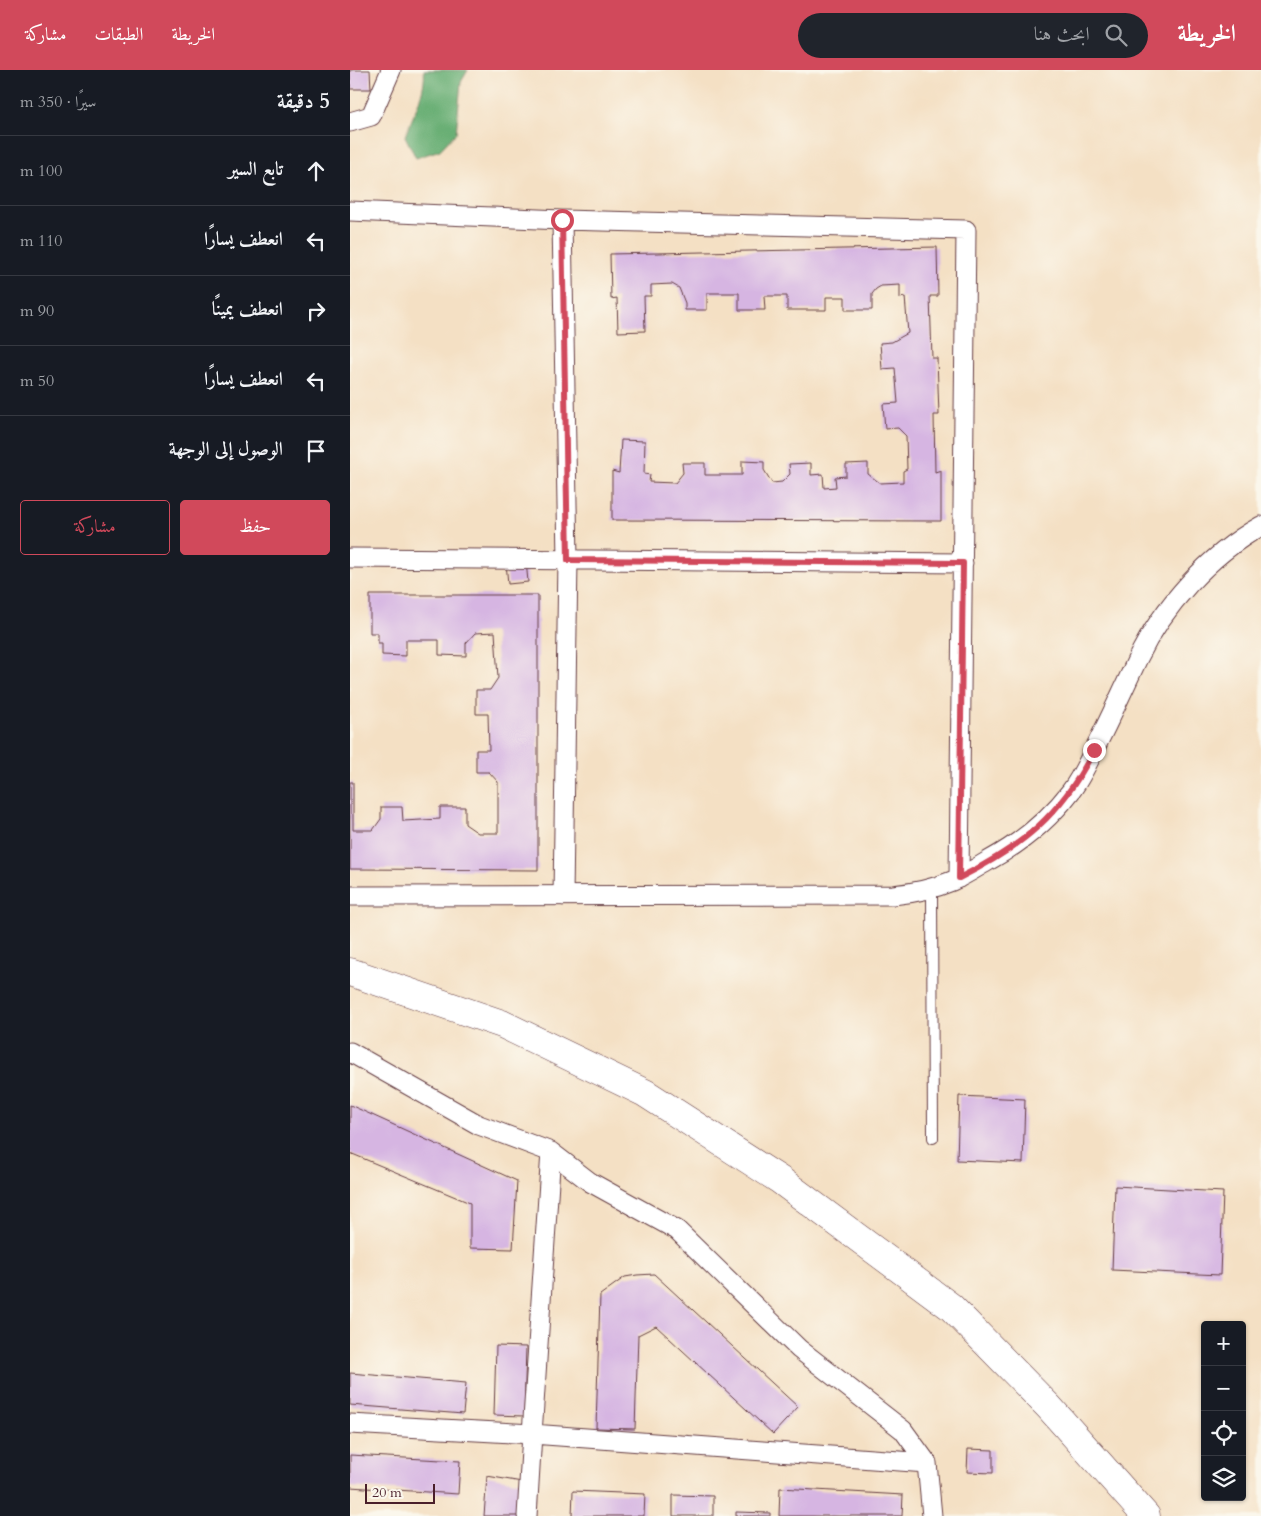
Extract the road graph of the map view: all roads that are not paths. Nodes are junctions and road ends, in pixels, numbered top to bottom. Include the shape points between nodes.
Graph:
1 (391, 70) edge
2 (350, 122) edge
3 (350, 211) edge
4 (562, 220) junction
5 (1261, 526) edge
6 (350, 558) edge
7 (568, 560) junction
8 (963, 563) junction
9 (959, 878) junction
10 (932, 888) junction
11 (350, 896) edge
12 (563, 896) junction
13 (350, 972) edge
14 (350, 1052) edge
15 (933, 1138) dead end
16 (552, 1152) junction
17 (350, 1424) edge
18 (532, 1434) junction
19 (927, 1463) junction
20 (527, 1516) edge
21 (932, 1516) edge
22 (1146, 1516) edge

1 - 2 street via 371,116
3 - 4 street
4 - 7 street
4 - 8 street via 966,230
5 - 9 street via 1210,563 1170,607 1138,658 1084,771 1057,808 1025,838
6 - 7 street
7 - 8 street
7 - 12 street
8 - 9 street
9 - 10 street
10 - 12 street via 884,896
10 - 15 lane
11 - 12 street
13 - 22 main road via 502,1024 645,1093 780,1180 951,1307 1049,1407
14 - 16 street via 479,1125
16 - 18 street
16 - 19 street via 590,1182 677,1230 799,1349 903,1430
17 - 18 street
18 - 19 street
18 - 20 street
19 - 21 street

